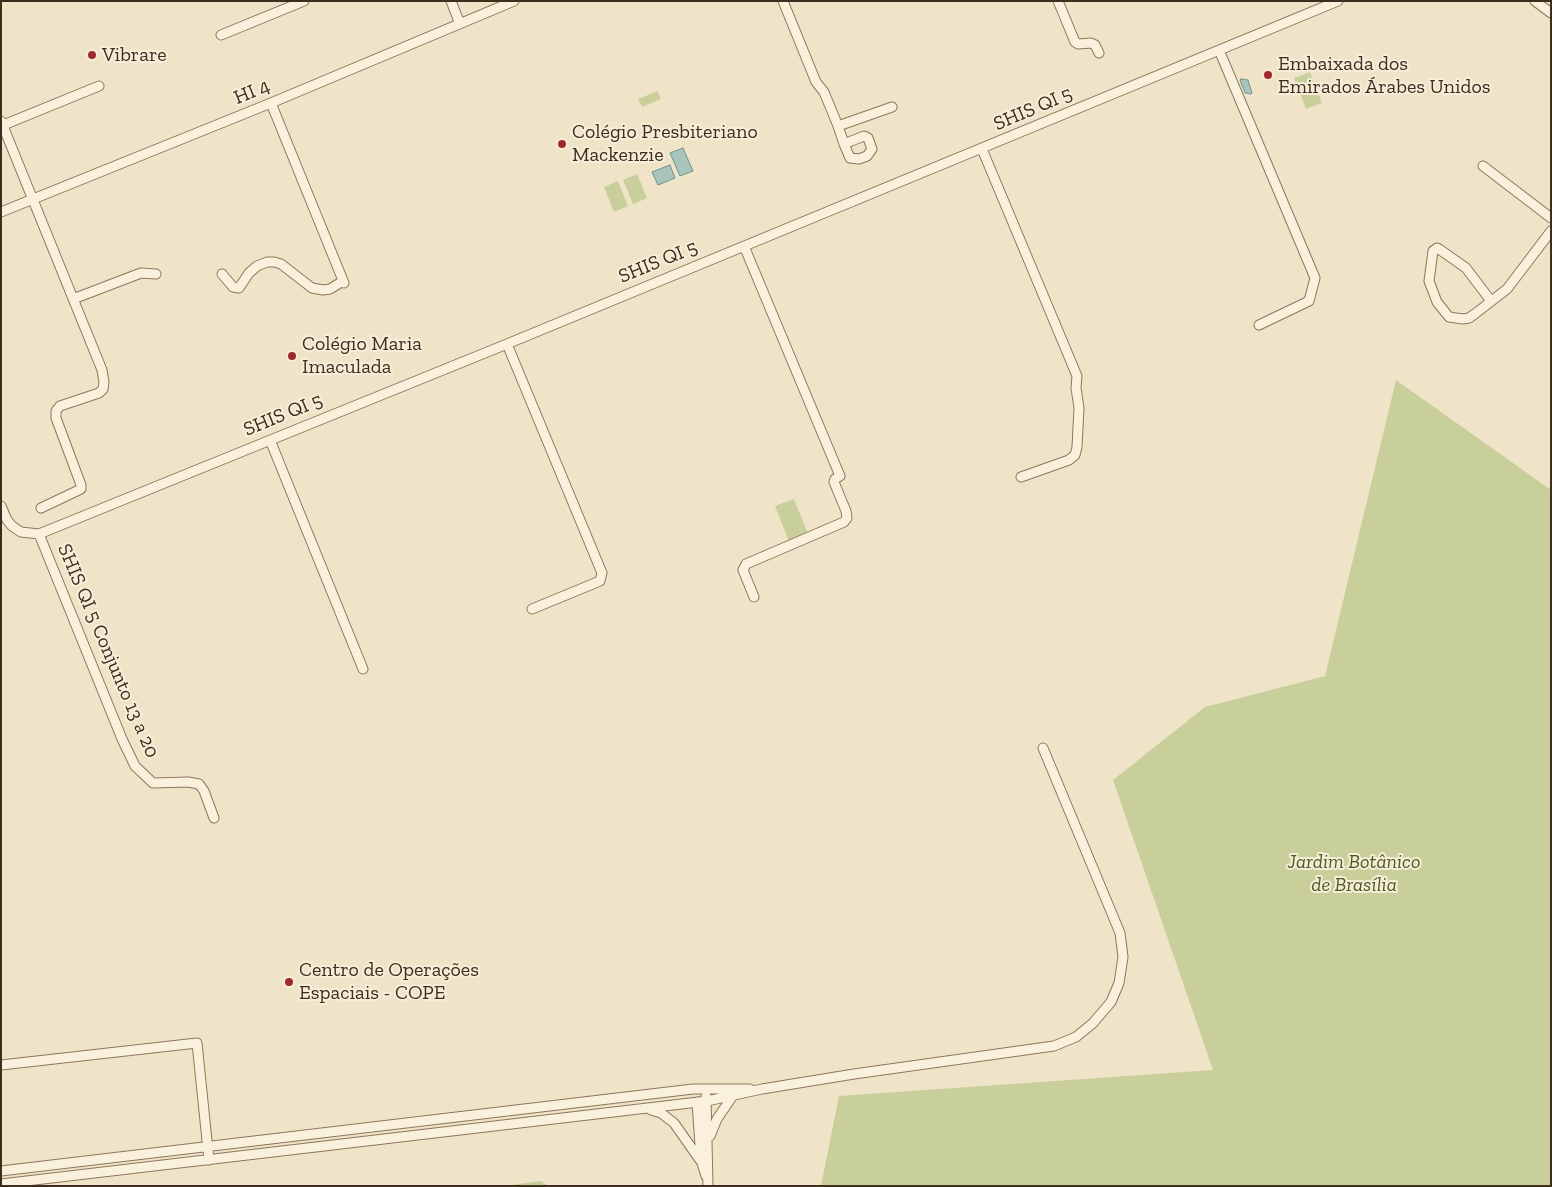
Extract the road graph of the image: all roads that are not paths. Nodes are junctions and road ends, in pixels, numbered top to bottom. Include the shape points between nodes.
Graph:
1 (304, 1) edge
2 (451, 1) edge
3 (514, 1) edge
4 (783, 1) edge
5 (1058, 1) edge
6 (1338, 1) edge
7 (1534, 1) edge
8 (1551, 13) edge
9 (460, 24) junction
10 (220, 35) dead end
11 (1219, 50) junction
12 (1099, 53) dead end
13 (99, 86) dead end
14 (271, 103) junction
15 (892, 107) dead end
16 (2, 124) edge
17 (838, 126) junction
18 (844, 144) dead end
19 (982, 149) junction
20 (1483, 166) dead end
21 (33, 198) junction
22 (1, 212) edge
23 (1551, 218) edge
24 (1551, 230) edge
25 (744, 246) junction
26 (156, 274) dead end
27 (222, 274) dead end
28 (74, 299) junction
29 (1491, 302) junction
30 (1259, 325) dead end
31 (507, 344) junction
32 (270, 440) junction
33 (1021, 477) dead end
34 (1, 506) edge
35 (40, 508) dead end
36 (39, 534) junction
37 (754, 597) dead end
38 (532, 609) dead end
39 (363, 669) dead end
40 (1043, 748) dead end
41 (214, 818) dead end
42 (1, 1065) edge
43 (705, 1088) junction
44 (762, 1089) junction
45 (732, 1097) junction
46 (707, 1101) junction
47 (697, 1102) junction
48 (646, 1108) junction
49 (264, 1139) junction
50 (709, 1140) junction
51 (208, 1146) junction
52 (183, 1149) junction
53 (266, 1153) junction
54 (209, 1160) junction
55 (701, 1160) junction
56 (185, 1162) junction
57 (1, 1171) edge
58 (1, 1184) edge
59 (708, 1186) edge

1 - 10 street
2 - 9 street
3 - 9 street, HI 4
4 - 17 street
5 - 12 street via 1075,42 1091,43
6 - 11 street, SHIS QI 5
7 - 8 street
9 - 14 street, HI 4
11 - 19 street, SHIS QI 5
11 - 30 street via 1315,278 1308,301
13 - 16 street
14 - 21 street, HI 4
14 - 27 street via 343,282 330,289 312,288 274,262 257,266 238,288 233,287
15 - 17 street
16 - 21 street
17 - 18 street
19 - 25 street, SHIS QI 5
19 - 33 street via 1077,376 1076,455
20 - 23 street
21 - 22 street, HI 4
21 - 28 street
24 - 29 street via 1507,289
25 - 31 street, SHIS QI 5
25 - 37 street via 840,476 834,482 847,518 746,564 743,570
26 - 28 street via 140,273
28 - 35 street via 102,370 103,389 60,406 56,411 81,489
29 - 29 street via 1469,318 1456,319 1444,313 1430,283 1433,251 1439,249 1466,268
31 - 32 street, SHIS QI 5
31 - 38 street via 602,572 600,581
32 - 36 street, SHIS QI 5
32 - 39 street
34 - 36 street via 12,526 21,532
36 - 41 street, SHIS QI 5 Conjunto 13 a 20 via 122,739 136,766 153,784 199,784
40 - 44 street via 1120,933 1123,957 1119,983 1111,1002 1076,1037 1054,1046
42 - 51 street via 197,1043
43 - 44 street
43 - 46 street
43 - 49 street
44 - 45 street
45 - 46 street
45 - 50 street via 717,1119
46 - 47 street
46 - 50 street
47 - 48 street
47 - 55 street
48 - 53 street
48 - 55 street via 661,1113 674,1123
49 - 51 street
49 - 53 street via 259,1148
50 - 59 street
51 - 52 street
51 - 54 street
52 - 56 street via 190,1154
52 - 57 street
53 - 54 street
54 - 56 street
55 - 59 street
56 - 58 street

